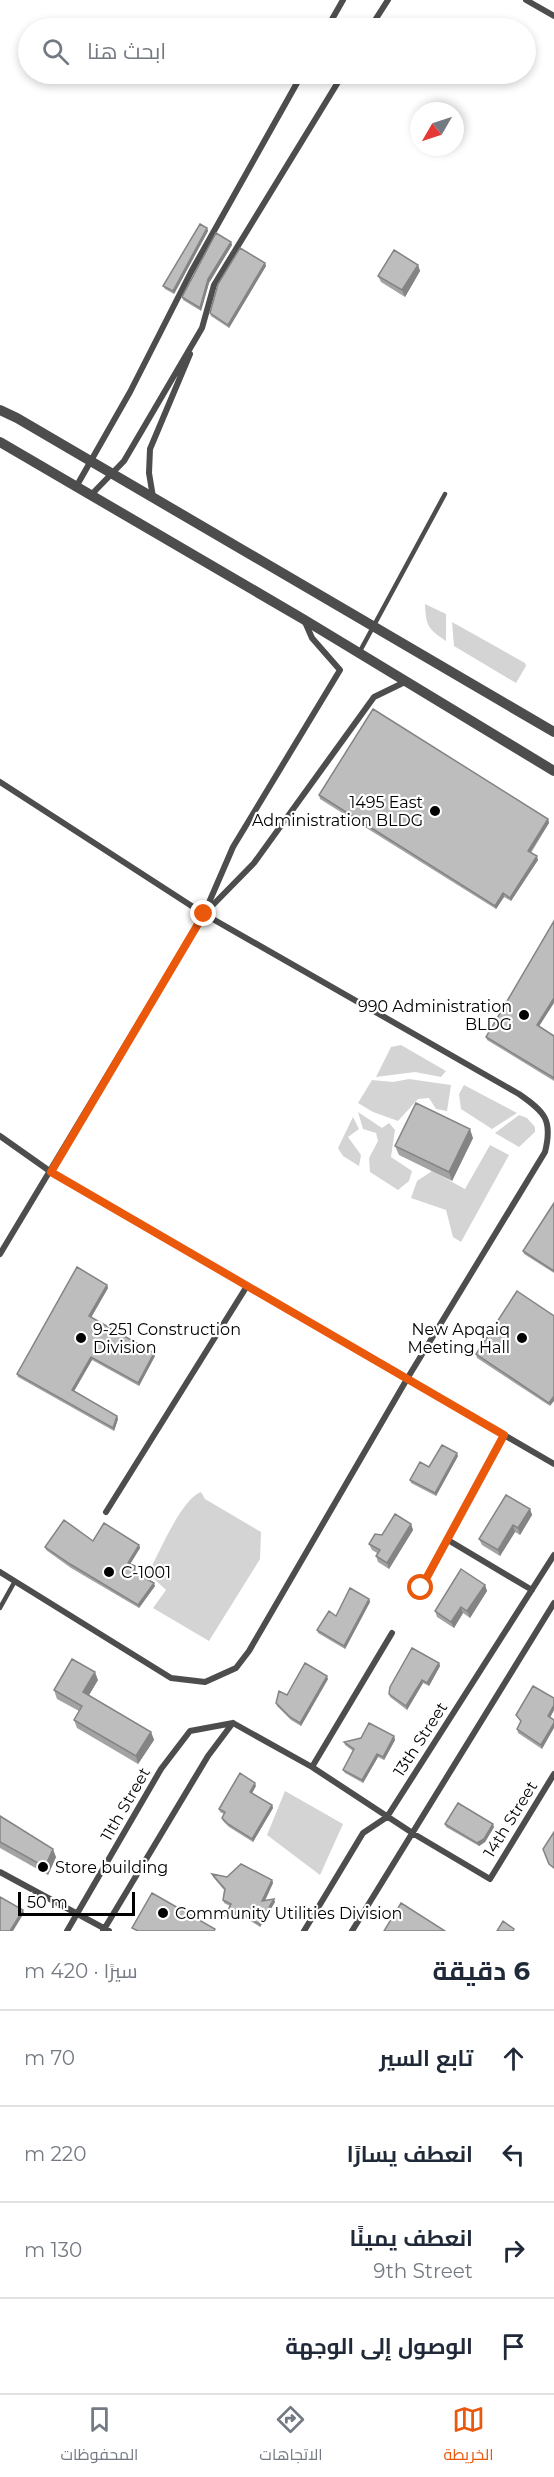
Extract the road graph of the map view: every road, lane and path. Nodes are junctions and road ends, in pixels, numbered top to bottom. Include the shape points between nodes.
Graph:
1 (343, 0) edge
2 (388, 0) edge
3 (526, 0) edge
4 (554, 16) edge
5 (333, 18) edge
6 (376, 18) edge
7 (296, 84) edge
8 (337, 84) edge
9 (202, 328) junction
10 (0, 410) edge
11 (0, 442) edge
12 (91, 461) junction
13 (112, 473) junction
14 (76, 486) junction
15 (446, 494) dead end
16 (91, 495) junction
17 (153, 498) junction
18 (303, 619) junction
19 (373, 627) junction
20 (359, 653) junction
21 (407, 681) junction
22 (554, 732) edge
23 (554, 771) edge
24 (0, 782) edge
25 (204, 914) junction
26 (0, 1136) edge
27 (51, 1172) junction
28 (0, 1254) edge
29 (247, 1286) junction
30 (407, 1379) junction
31 (504, 1435) junction
32 (554, 1464) edge
33 (106, 1512) dead end
34 (448, 1540) junction
35 (554, 1555) edge
36 (0, 1572) edge
37 (15, 1581) junction
38 (421, 1588) dead end
39 (532, 1590) junction
40 (554, 1603) edge
41 (0, 1608) edge
42 (392, 1633) dead end
43 (233, 1723) junction
44 (312, 1767) junction
45 (554, 1774) edge
46 (387, 1817) junction
47 (414, 1834) junction
48 (0, 1872) edge
49 (78, 1913) junction
50 (106, 1930) edge
51 (67, 1931) edge
52 (304, 1931) edge
53 (352, 1931) edge

1 - 5 street
2 - 6 street
3 - 4 street
7 - 12 street
8 - 9 street via 214,285
9 - 13 street via 124,461
9 - 17 street via 150,449
10 - 12 street
11 - 14 street
12 - 13 street
12 - 14 street
13 - 16 street
13 - 17 street
14 - 16 street
15 - 19 lane
16 - 18 street
17 - 19 street
18 - 20 street
18 - 25 street via 312,638 340,670 233,847
19 - 20 lane
19 - 22 street
20 - 21 street
21 - 23 street
21 - 25 street via 374,697 254,863
24 - 25 street
25 - 27 street
25 - 30 street via 540,1108 550,1132 545,1152
26 - 27 street
27 - 28 street
27 - 29 street
29 - 30 street
29 - 33 street
30 - 31 street
30 - 37 street via 236,1668 205,1682 171,1678
31 - 32 street
31 - 34 street
34 - 38 street
34 - 39 street
35 - 39 street, 13th Street
36 - 37 street
37 - 41 lane
39 - 46 street, 13th Street
40 - 47 street
42 - 44 street
43 - 44 street
43 - 49 street, 11th Street via 190,1731 161,1769
43 - 50 street via 208,1756
44 - 46 street
45 - 47 street, 14th Street via 490,1879
46 - 47 street
46 - 52 street, 13th Street via 363,1833
47 - 53 street
48 - 49 street
49 - 50 street
49 - 51 street, 11th Street

